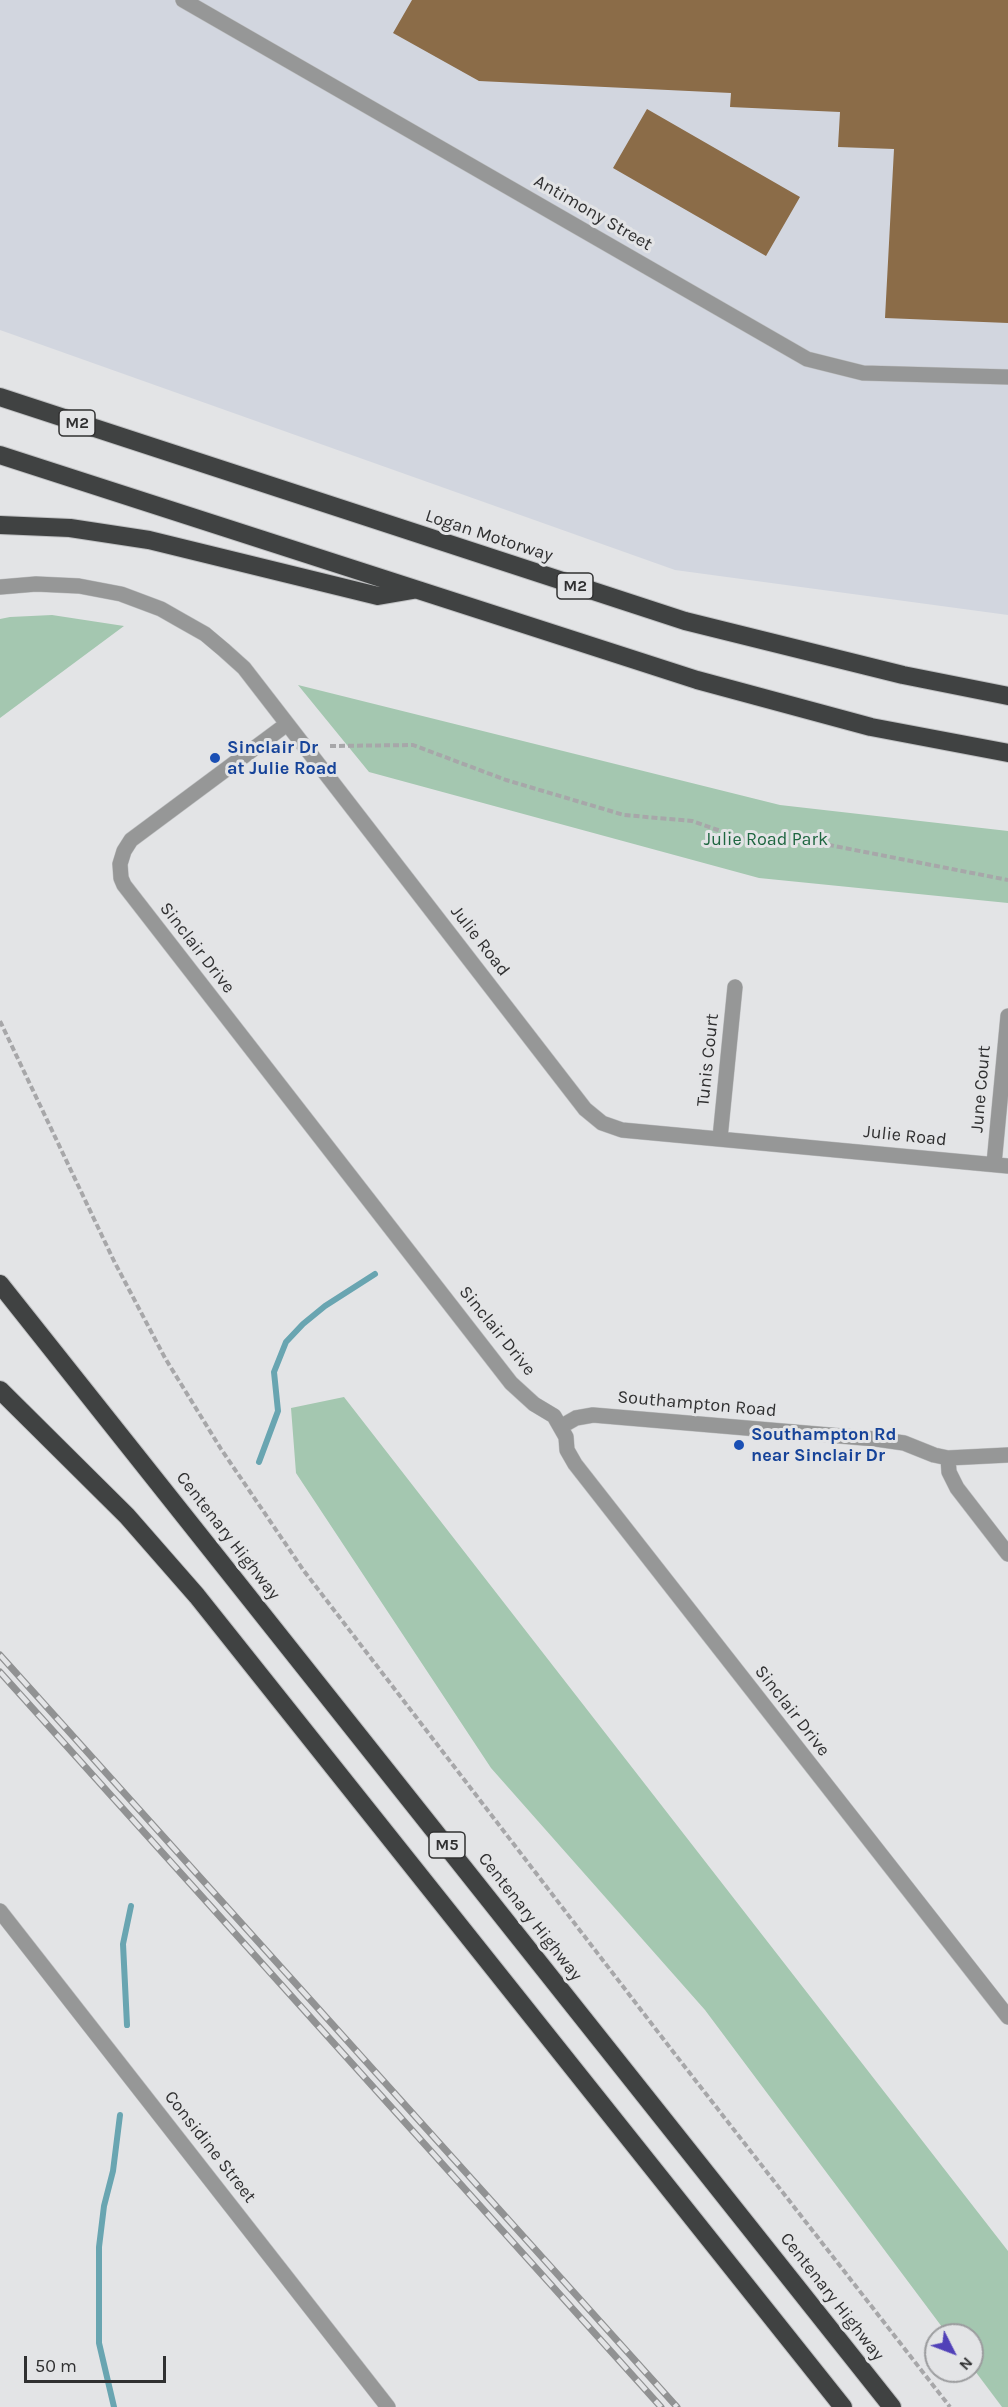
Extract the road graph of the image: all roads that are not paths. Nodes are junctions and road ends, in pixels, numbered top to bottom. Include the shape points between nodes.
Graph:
1 (183, 0) edge
2 (1008, 377) edge
3 (2, 397) edge
4 (0, 455) edge
5 (0, 525) edge
6 (0, 587) edge
7 (415, 590) junction
8 (1008, 696) edge
9 (287, 724) junction
10 (1008, 753) edge
11 (735, 987) dead end
12 (1008, 1016) edge
13 (720, 1138) junction
14 (1001, 1165) edge
15 (0, 1284) edge
16 (0, 1390) edge
17 (561, 1426) junction
18 (1008, 1455) edge
19 (948, 1458) junction
20 (1008, 1554) edge
21 (1, 1915) edge
22 (1008, 2017) edge
23 (388, 2407) edge
24 (843, 2407) edge
25 (892, 2407) edge

1 - 2 street, Antimony Street via 807,358 863,373
3 - 8 highway, Logan Motorway / M2 via 685,621 903,675
4 - 7 highway
5 - 7 highway via 70,528 149,540 378,596
6 - 9 street, Julie Road via 79,586 121,594 161,609 205,634 237,662
7 - 10 highway via 799,708 871,727
9 - 13 street, Julie Road via 585,1109 602,1123 622,1130
9 - 17 street, Sinclair Drive via 132,840 121,857 121,878 511,1383 554,1416
11 - 13 street, Tunis Court
12 - 14 street, June Court
13 - 14 street, Julie Road
15 - 25 highway, Centenary Highway / M5
16 - 24 highway, M5 via 126,1516 210,1613
17 - 19 street, Southampton Road via 593,1415 876,1439 904,1443
17 - 22 street, Sinclair Drive via 575,1464
18 - 19 street, Southampton Road
19 - 20 street via 949,1472 957,1488
21 - 23 street, Considine Street

